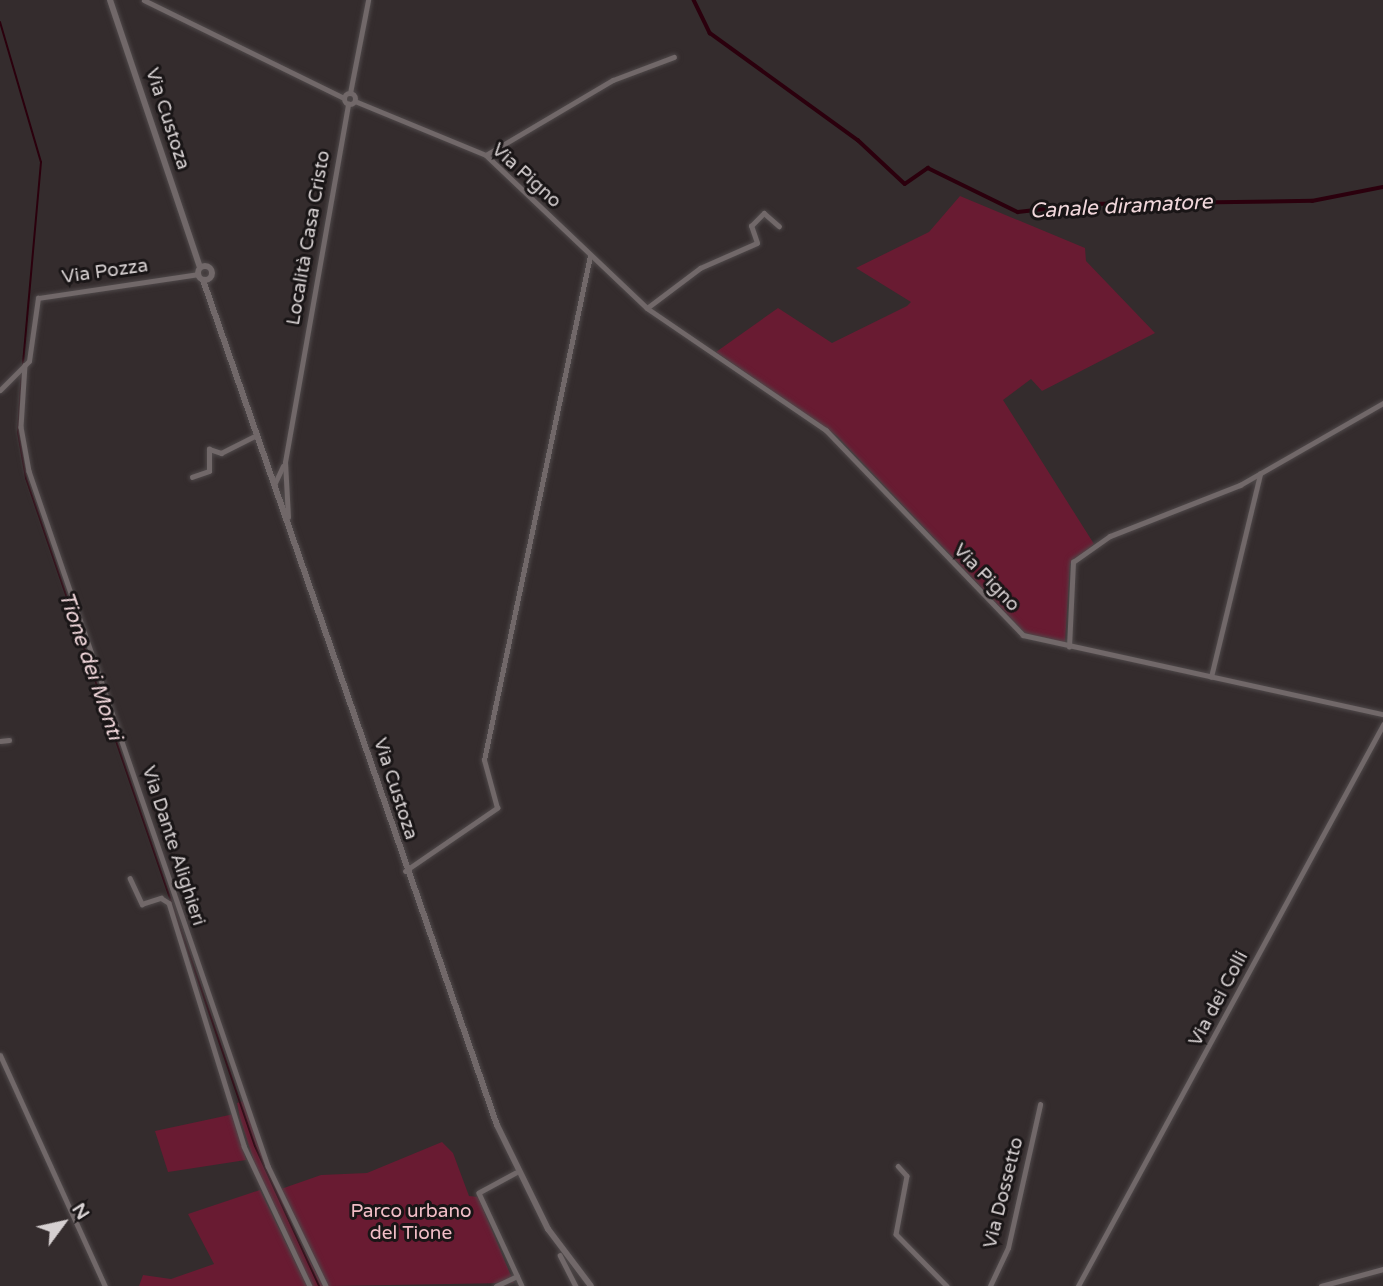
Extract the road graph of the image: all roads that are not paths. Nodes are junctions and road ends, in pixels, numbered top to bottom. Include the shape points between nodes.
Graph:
1 (144, 0) edge
2 (368, 0) edge
3 (113, 2) edge
4 (674, 57) dead end
5 (350, 93) junction
6 (344, 98) junction
7 (355, 101) junction
8 (348, 104) junction
9 (486, 155) junction
10 (779, 226) dead end
11 (194, 249) junction
12 (591, 255) junction
13 (203, 274) junction
14 (647, 308) junction
15 (25, 366) junction
16 (0, 390) edge
17 (1383, 403) edge
18 (257, 435) junction
19 (283, 466) junction
20 (270, 471) junction
21 (1261, 471) junction
22 (192, 477) dead end
23 (284, 477) junction
24 (274, 485) junction
25 (290, 527) junction
26 (1069, 647) junction
27 (1211, 677) junction
28 (1383, 715) edge
29 (1383, 725) edge
30 (9, 740) dead end
31 (0, 741) edge
32 (405, 871) junction
33 (130, 878) dead end
34 (0, 1055) edge
35 (1040, 1105) dead end
36 (898, 1166) dead end
37 (516, 1173) dead end
38 (560, 1255) dead end
39 (1383, 1269) edge
40 (517, 1276) junction
41 (105, 1286) edge
42 (310, 1286) edge
43 (326, 1286) edge
44 (496, 1286) edge
45 (522, 1286) edge
46 (576, 1286) edge
47 (590, 1286) edge
48 (947, 1286) edge
49 (990, 1286) edge
50 (1078, 1286) edge
51 (1321, 1286) edge

1 - 6 street
2 - 5 street
3 - 11 main road, Via Custoza
4 - 9 street via 613,80
5 - 6 street
5 - 7 street
6 - 8 street
7 - 8 street
7 - 9 street, Via Pigno
8 - 19 street, Località Casa Cristo
9 - 12 street, Via Pigno
10 - 14 street via 764,213 751,226 757,243 700,268
11 - 13 main road, Via Custoza
11 - 13 main road, Via Custoza via 208,266
12 - 14 street, Via Pigno
12 - 32 street via 484,760 497,808
13 - 15 street, Via Pozza via 38,298
13 - 18 main road, Via Custoza
14 - 26 street, Via Pigno via 826,430 1023,635
15 - 16 street
15 - 43 street, Via Dante Alighieri via 21,427 29,471 268,1166
17 - 21 street
18 - 20 main road, Via Custoza
18 - 22 street via 221,453 209,449 209,471
19 - 20 street
19 - 23 street
19 - 24 street
20 - 24 main road, Via Custoza
21 - 26 street via 1156,523 1110,536 1073,562
21 - 27 street
23 - 24 street
23 - 25 street
24 - 25 main road, Via Custoza
25 - 32 main road, Via Custoza
26 - 27 street, Via Pigno
27 - 28 street, Via Pigno
29 - 50 street, Via dei Colli
30 - 31 street
32 - 47 main road, Via Custoza via 501,1135 548,1229
33 - 42 street via 139,903 164,898 169,903 260,1189
34 - 41 street
35 - 49 street, Via Dossetto via 1008,1248
36 - 48 street via 907,1176 896,1234
37 - 40 street via 479,1193
38 - 46 street
39 - 51 street
40 - 44 street
40 - 45 street

